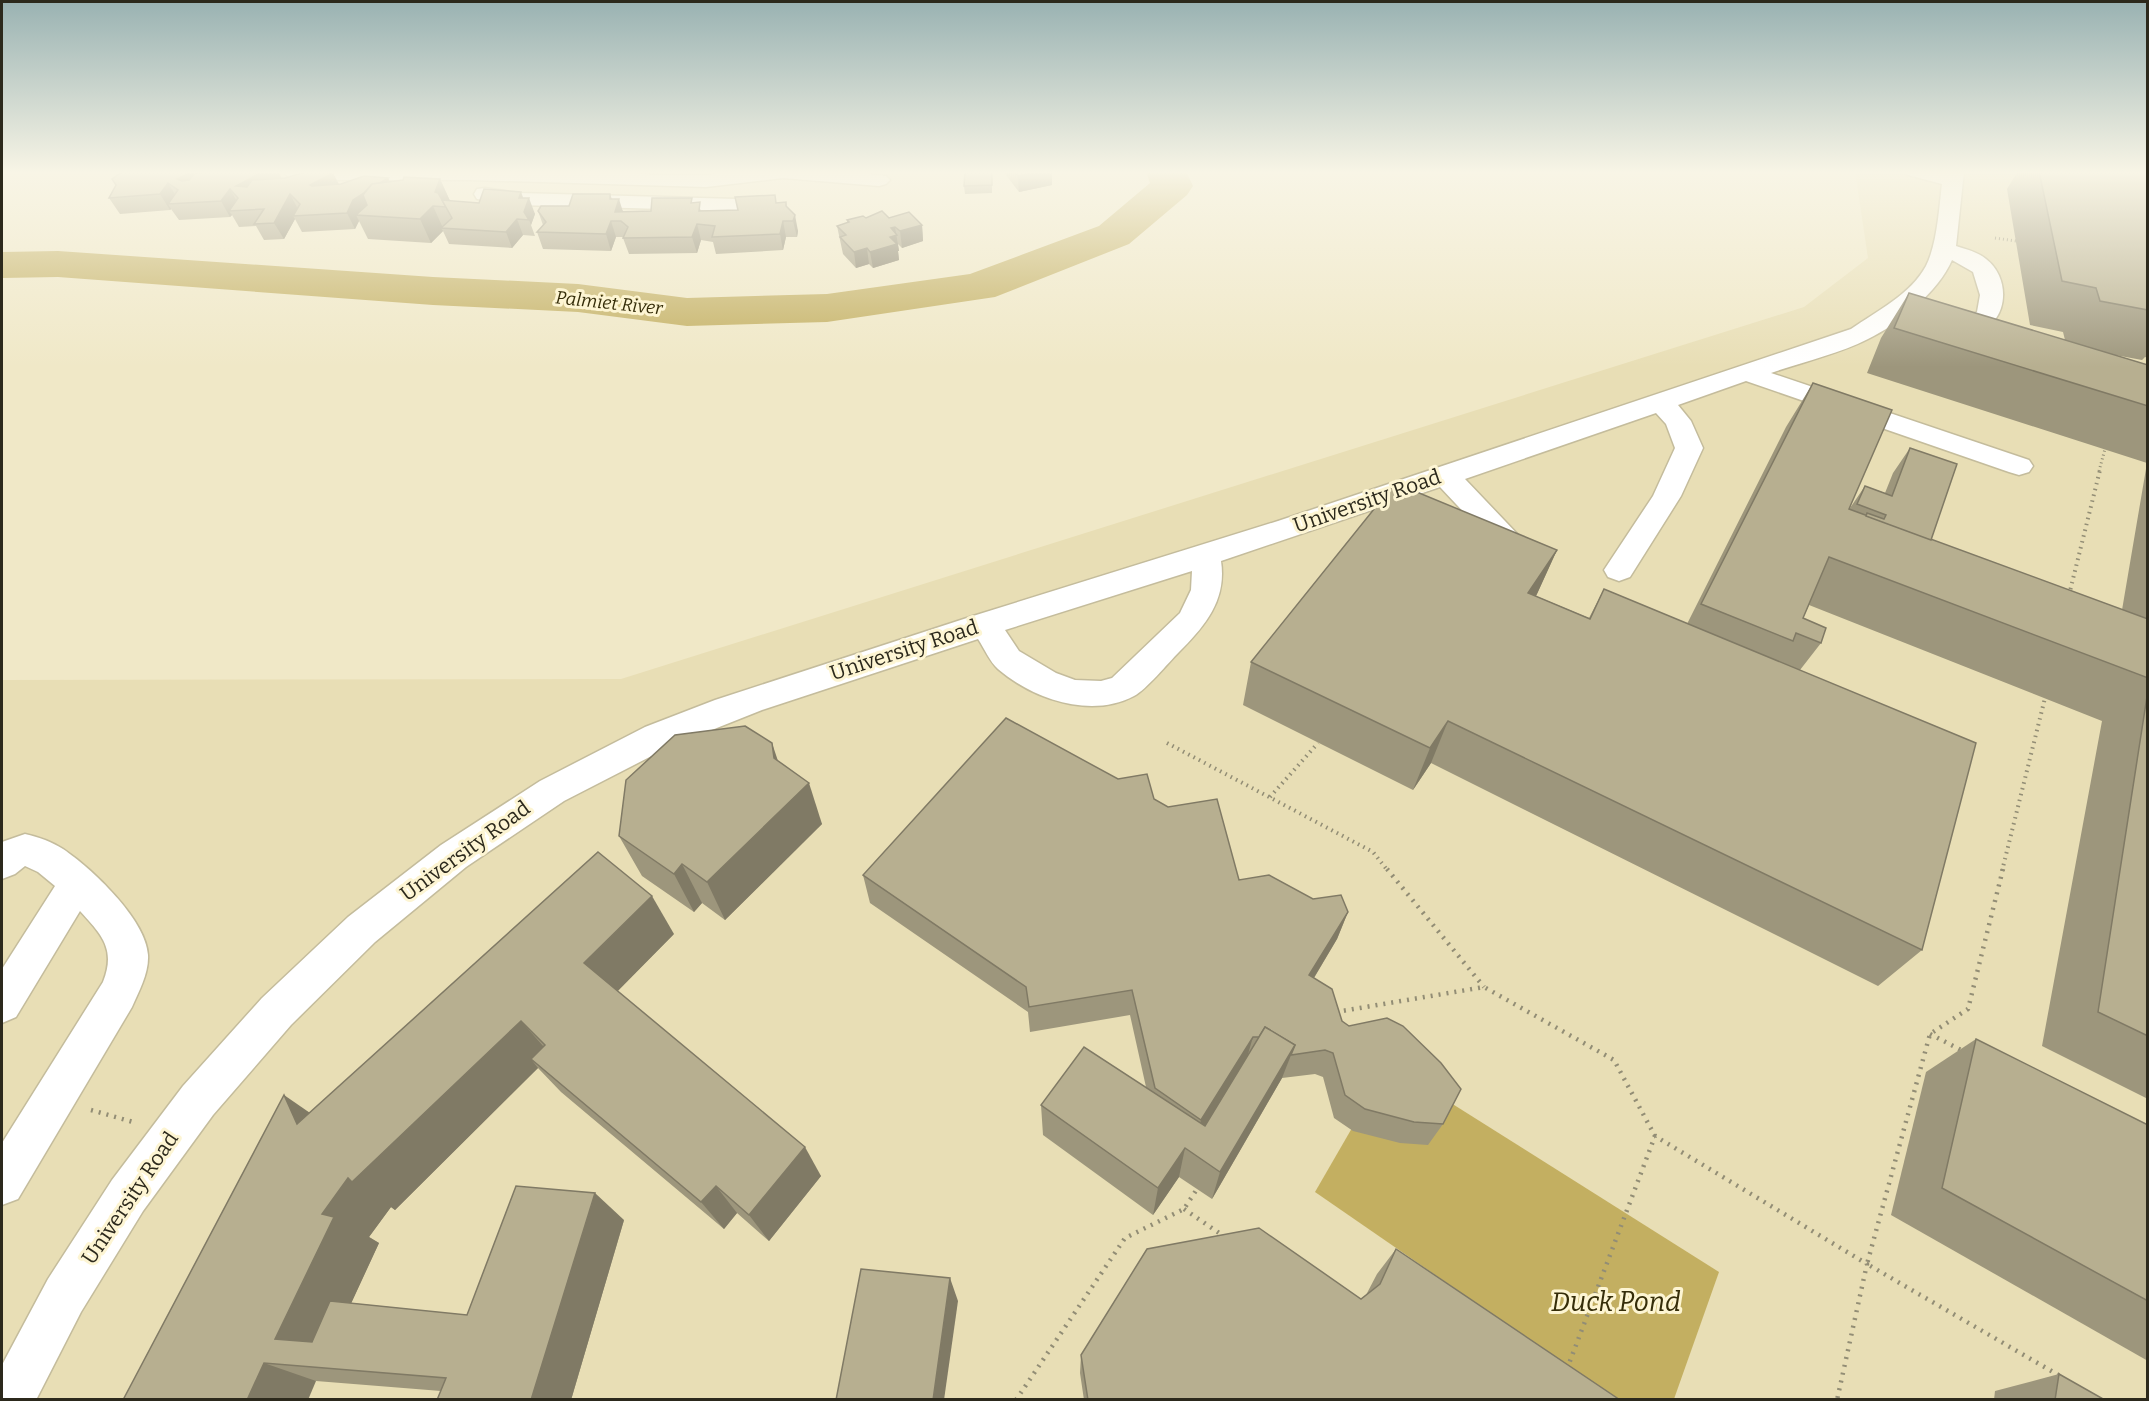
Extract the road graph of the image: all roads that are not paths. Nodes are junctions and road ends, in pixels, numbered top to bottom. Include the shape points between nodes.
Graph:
1 (1944, 236) edge
2 (1942, 248) junction
3 (1966, 326) edge
4 (1746, 372) junction
5 (1660, 402) junction
6 (2019, 466) dead end
7 (1444, 475) junction
8 (1514, 548) edge
9 (1205, 556) junction
10 (1618, 570) dead end
11 (984, 624) junction
12 (2, 863) edge
13 (78, 882) junction
14 (2, 1005) edge
15 (2, 1183) edge
16 (9, 1400) edge

1 - 2 street, University Road
2 - 3 street via 1977,264 1989,285 1993,303 1987,315
2 - 4 street, University Road via 1938,266 1918,292 1860,334
4 - 5 street, University Road
4 - 6 street
5 - 7 street, University Road
5 - 10 street via 1678,422 1689,448 1666,498
7 - 8 street
7 - 9 street, University Road
9 - 11 street, University Road
9 - 11 street via 1208,591 1191,621 1123,687 1101,694 1074,693 1044,682 1008,660
11 - 16 street, University Road via 742,704 659,736 527,805 451,856 365,926 238,1051 172,1133 118,1212 75,1278
12 - 13 street via 25,849 42,853
13 - 14 street
13 - 15 street via 127,945 129,966 118,994

